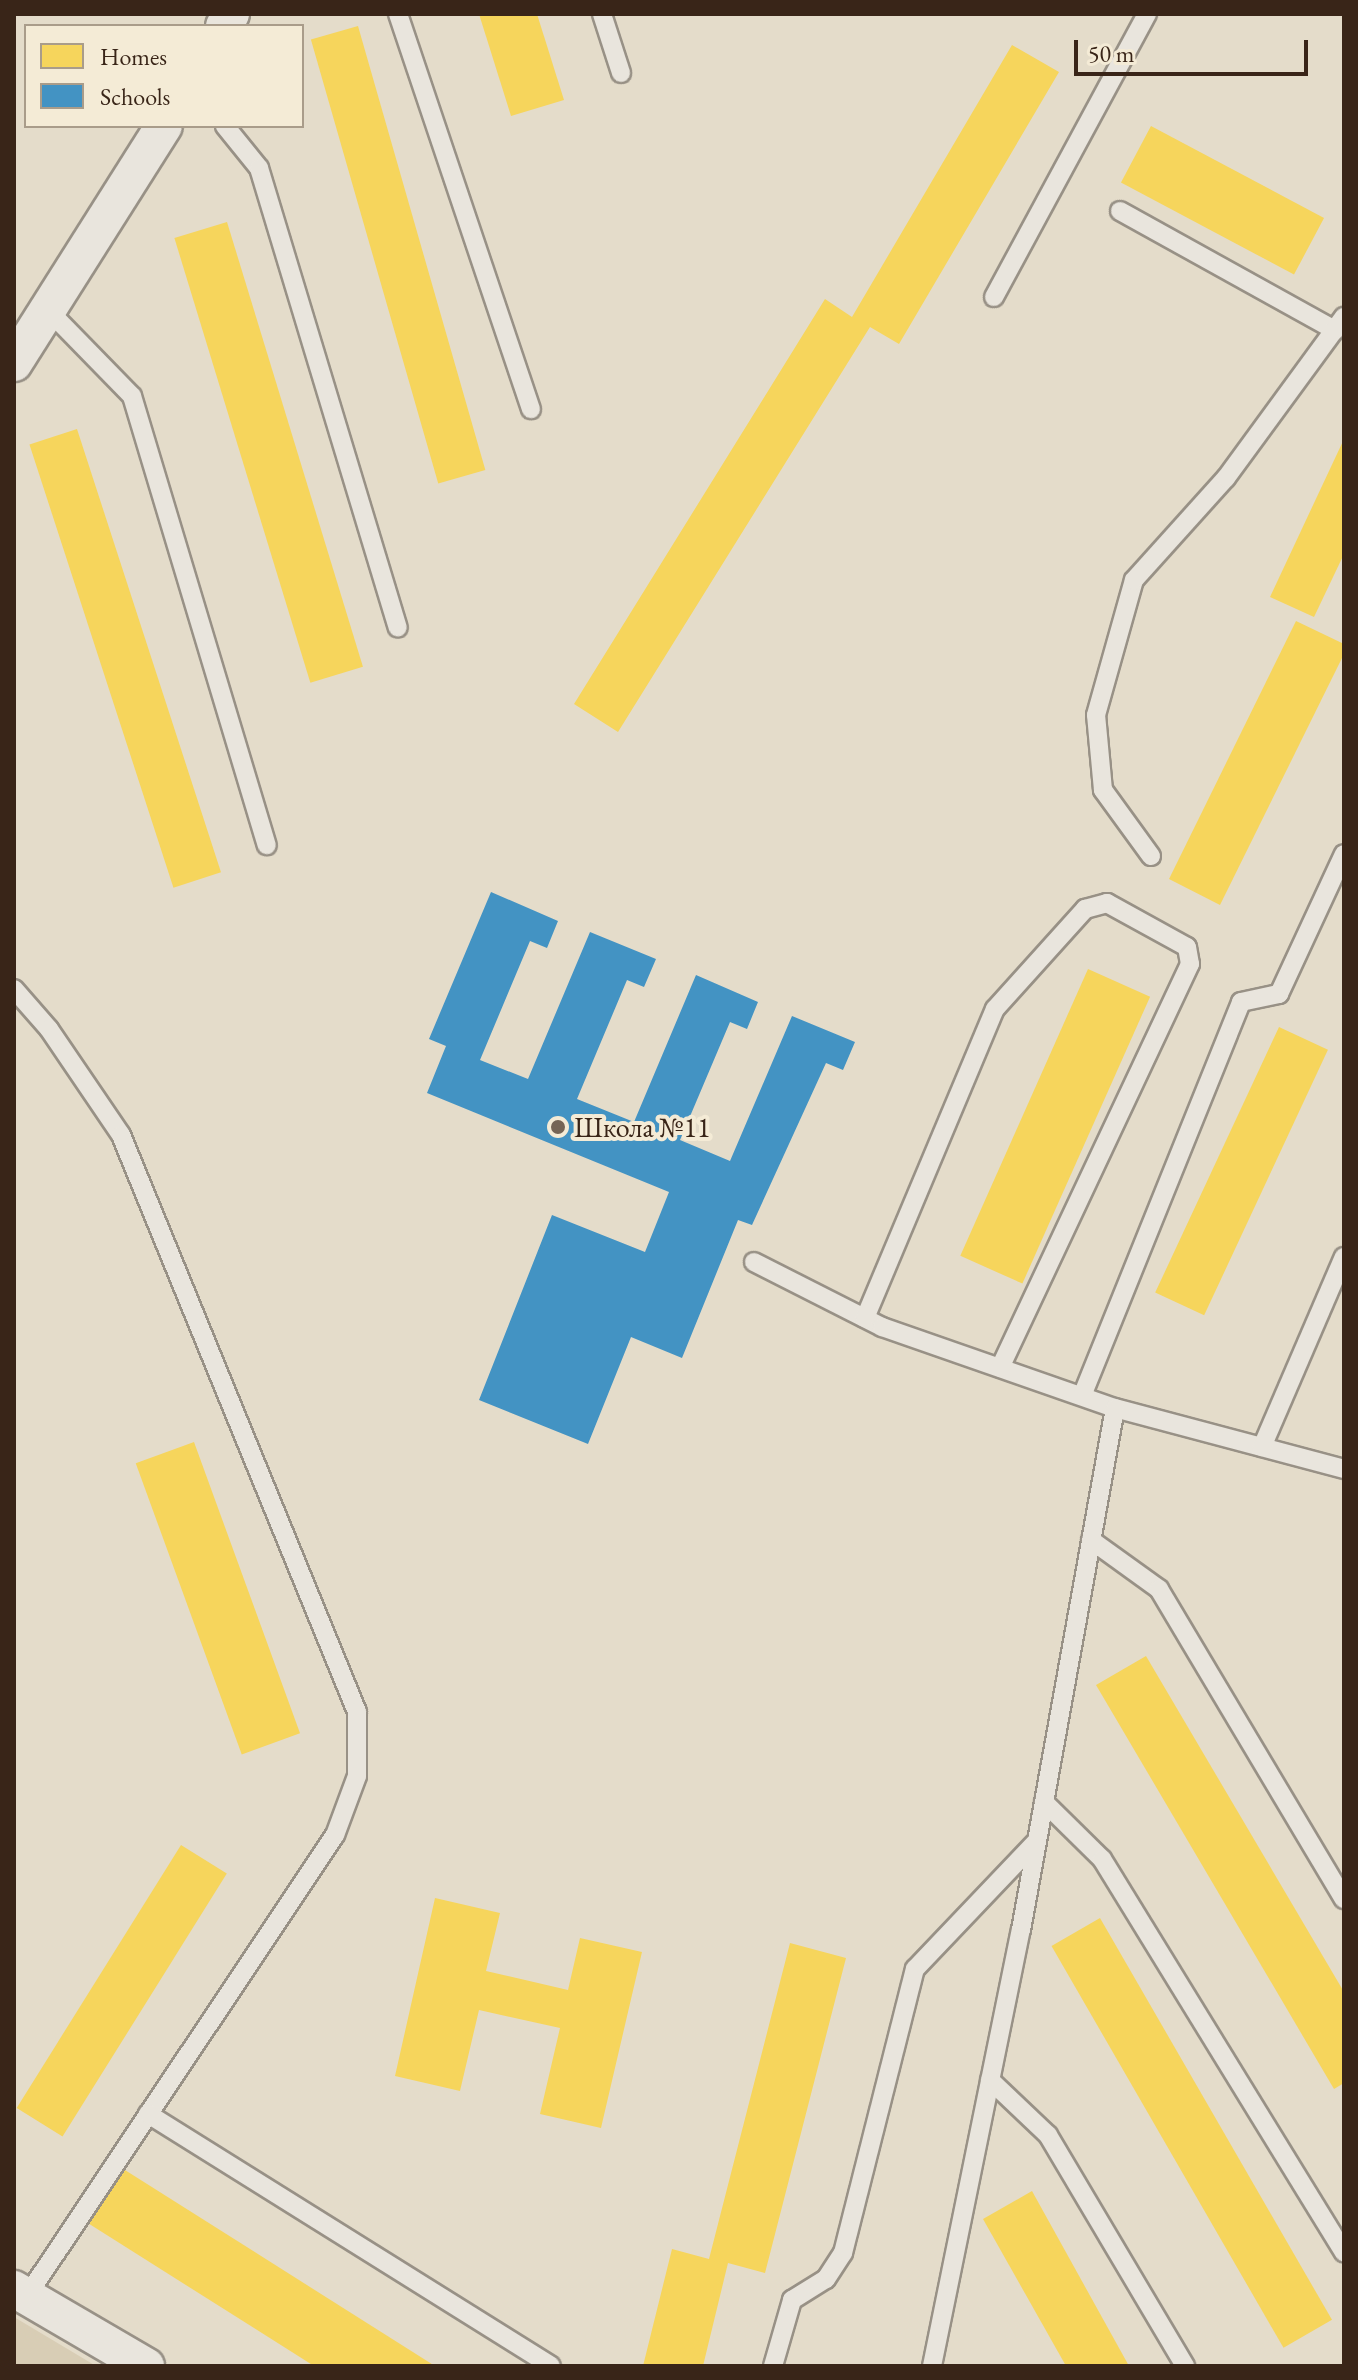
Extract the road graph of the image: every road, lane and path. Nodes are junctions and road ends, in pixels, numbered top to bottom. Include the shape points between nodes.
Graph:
1 (398, 14) edge
2 (602, 14) edge
3 (1147, 14) edge
4 (621, 73) dead end
5 (163, 128) edge
6 (227, 128) edge
7 (1120, 211) dead end
8 (994, 297) dead end
9 (48, 310) junction
10 (1339, 324) edge
11 (14, 363) edge
12 (531, 409) dead end
13 (398, 627) dead end
14 (267, 845) dead end
15 (1344, 854) edge
16 (1151, 856) dead end
17 (14, 989) edge
18 (1344, 1257) edge
19 (754, 1262) dead end
20 (865, 1318) junction
21 (1000, 1368) junction
22 (1082, 1396) junction
23 (1115, 1408) junction
24 (1262, 1447) junction
25 (1344, 1469) edge
26 (1091, 1540) junction
27 (1044, 1802) junction
28 (1037, 1841) junction
29 (1344, 1899) edge
30 (990, 2080) junction
31 (148, 2114) junction
32 (1344, 2252) edge
33 (20, 2292) edge
34 (934, 2365) edge
35 (146, 2366) edge
36 (551, 2366) edge
37 (773, 2366) edge
38 (1185, 2366) edge

1 - 12 lane
2 - 4 lane
3 - 8 lane
5 - 9 street
6 - 13 lane via 259,168
7 - 10 lane
9 - 11 street
9 - 14 lane via 132,396
10 - 16 lane via 1226,478 1134,580 1096,715 1103,790
15 - 22 lane via 1279,994 1241,1002
17 - 31 lane via 49,1029 121,1135 357,1712 357,1776 335,1835
18 - 24 lane
19 - 20 lane
20 - 21 lane
20 - 21 lane via 995,1009 1085,909 1107,903 1187,947 1190,964
21 - 22 lane
22 - 23 lane
23 - 24 lane
23 - 26 lane
24 - 25 lane
26 - 27 lane
26 - 29 lane via 1159,1589
27 - 28 lane
27 - 32 lane via 1102,1859
28 - 30 lane
28 - 37 lane via 915,1969 843,2253 826,2279 792,2300
30 - 34 lane
30 - 38 lane via 1048,2135
31 - 33 lane
31 - 36 lane
33 - 35 street

